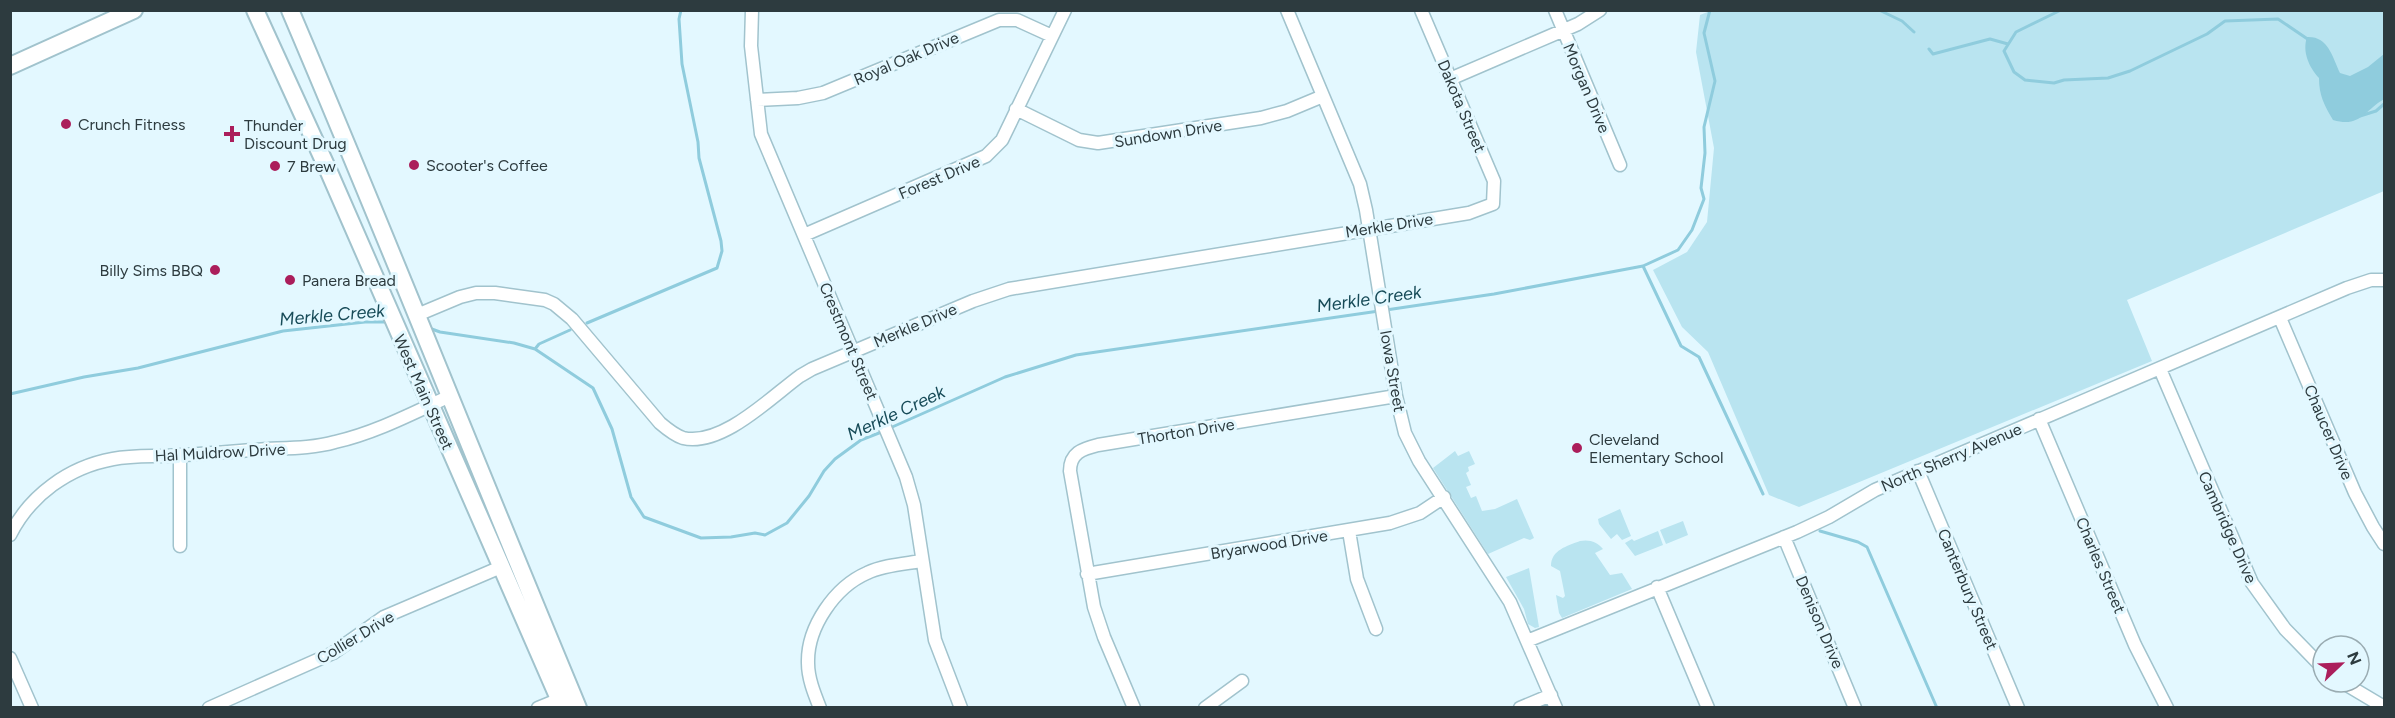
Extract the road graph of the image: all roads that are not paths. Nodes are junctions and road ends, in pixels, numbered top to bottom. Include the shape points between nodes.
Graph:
1 (134, 10) edge
2 (255, 10) edge
3 (290, 10) edge
4 (752, 10) edge
5 (1065, 10) edge
6 (1287, 10) edge
7 (1421, 10) edge
8 (1555, 10) edge
9 (1600, 10) edge
10 (1563, 30) junction
11 (1052, 36) junction
12 (10, 66) edge
13 (1450, 79) junction
14 (1323, 96) junction
15 (757, 100) junction
16 (1016, 109) junction
17 (1620, 165) dead end
18 (1493, 204) joint
19 (1369, 228) junction
20 (804, 235) junction
21 (2382, 279) edge
22 (417, 317) junction
23 (2280, 318) junction
24 (854, 352) junction
25 (2160, 369) junction
26 (450, 396) junction
27 (1396, 396) junction
28 (429, 405) junction
29 (2039, 419) junction
30 (180, 456) junction
31 (1918, 471) junction
32 (1444, 497) junction
33 (1349, 531) junction
34 (10, 535) edge
35 (1784, 537) junction
36 (2385, 544) edge
37 (180, 546) dead end
38 (922, 561) junction
39 (501, 567) junction
40 (1088, 574) junction
41 (1657, 587) junction
42 (1376, 630) dead end
43 (1527, 641) junction
44 (2311, 656) edge
45 (10, 658) edge
46 (1242, 681) dead end
47 (2363, 694) edge
48 (1551, 695) junction
49 (562, 703) edge
50 (2385, 707) edge
51 (32, 708) edge
52 (209, 708) edge
53 (538, 708) edge
54 (578, 708) edge
55 (820, 708) edge
56 (961, 708) edge
57 (1134, 708) edge
58 (1205, 708) edge
59 (1520, 708) edge
60 (1556, 708) edge
61 (1708, 708) edge
62 (1855, 708) edge
63 (2018, 708) edge
64 (2167, 708) edge

1 - 12 main road
2 - 28 main road, West Main Street
3 - 22 main road, West Main Street
4 - 15 street, Crestmont Street via 750,31
5 - 11 street, Forest Drive
6 - 14 street, Iowa Street
7 - 13 street, Dakota Street
8 - 10 street, Morgan Drive
9 - 10 street
10 - 13 street
10 - 17 street, Morgan Drive
11 - 15 street, Royal Oak Drive via 1017,20 999,20 823,93
11 - 16 street, Forest Drive
13 - 18 street, Dakota Street via 1494,181
14 - 16 street, Sundown Drive via 1261,118 1098,143 1079,140
14 - 19 street, Iowa Street via 1360,184
15 - 20 street, Crestmont Street via 761,134
16 - 20 street, Forest Drive via 1002,140 986,156
18 - 19 street, Merkle Drive via 1469,213
19 - 24 street, Merkle Drive via 1009,288
19 - 27 street, Iowa Street
20 - 24 street, Crestmont Street
21 - 23 street, North Sherry Avenue via 2347,288
22 - 24 street, Merkle Drive via 476,293 554,304 572,319 660,423 675,435 694,439 729,428 800,376
22 - 26 main road, West Main Street
23 - 25 street, North Sherry Avenue
23 - 36 street, Chaucer Drive via 2355,493
24 - 38 street, Crestmont Street via 906,477
25 - 29 street, North Sherry Avenue
25 - 44 street, Cambridge Drive via 2252,583 2285,629
26 - 28 street, Hal Muldrow Drive
26 - 54 main road, West Main Street
27 - 32 street, Iowa Street via 1410,445
27 - 40 street, Thorton Drive via 1081,450 1070,471
28 - 30 street, Hal Muldrow Drive via 335,442
28 - 39 main road, West Main Street
29 - 31 street, North Sherry Avenue
29 - 64 street, Charles Street via 2135,645
30 - 34 street, Hal Muldrow Drive via 113,459 73,472 39,496
30 - 37 street
31 - 35 street, North Sherry Avenue
31 - 63 street, Canterbury Street
32 - 33 street, Bryarwood Drive via 1406,519
32 - 43 street, Iowa Street via 1503,590
33 - 40 street, Bryarwood Drive
33 - 42 street via 1357,579
35 - 41 street, North Sherry Avenue
35 - 62 street, Denison Drive
38 - 55 street via 866,573 845,587 828,606 816,628 808,659
38 - 56 street, Crestmont Street via 938,650
39 - 49 main road, West Main Street
39 - 52 street, Collier Drive via 384,617 333,653
40 - 57 street via 1104,637
41 - 43 street, North Sherry Avenue
41 - 61 street
43 - 48 street, Iowa Street
45 - 51 street
46 - 58 street
47 - 50 street
48 - 59 street
48 - 60 street, Iowa Street
49 - 53 street

